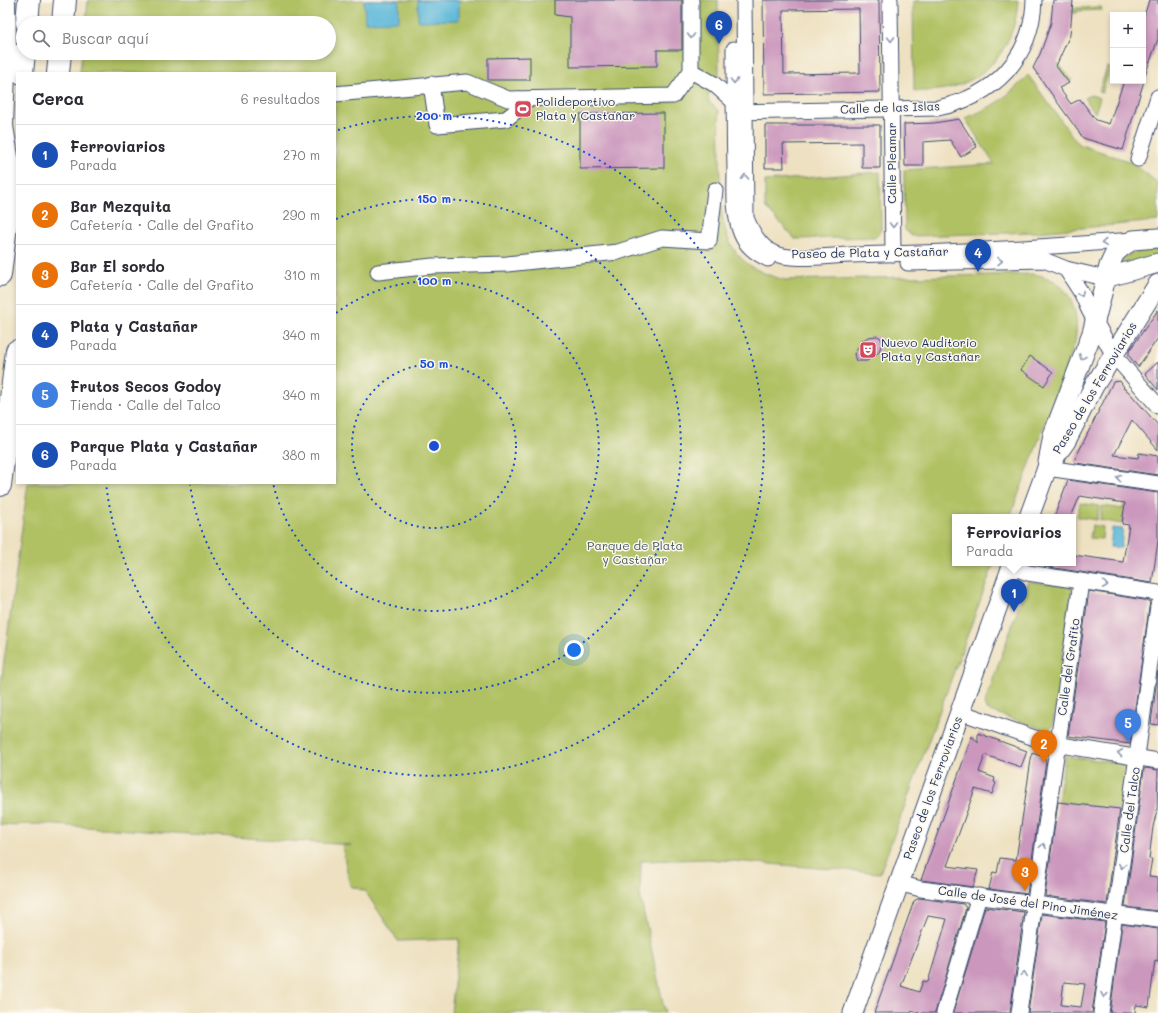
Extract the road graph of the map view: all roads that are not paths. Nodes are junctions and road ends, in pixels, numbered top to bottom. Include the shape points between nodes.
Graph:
1 (4, 0) edge
2 (29, 0) edge
3 (65, 0) edge
4 (691, 0) edge
5 (734, 0) edge
6 (744, 0) edge
7 (890, 0) edge
8 (1034, 0) edge
9 (28, 16) edge
10 (64, 16) edge
11 (23, 60) edge
12 (59, 60) edge
13 (691, 71) junction
14 (22, 72) edge
15 (58, 72) edge
16 (431, 84) junction
17 (336, 94) edge
18 (1158, 97) edge
19 (518, 99) junction
20 (738, 109) junction
21 (892, 109) junction
22 (16, 132) edge
23 (1138, 159) dead end
24 (11, 181) junction
25 (716, 190) dead end
26 (1158, 238) edge
27 (1133, 240) junction
28 (893, 254) junction
29 (1158, 263) edge
30 (1066, 269) junction
31 (378, 272) dead end
32 (0, 275) edge
33 (1105, 278) junction
34 (1158, 284) edge
35 (1094, 320) junction
36 (1113, 354) junction
37 (16, 359) edge
38 (1158, 406) edge
39 (1047, 468) junction
40 (1158, 484) edge
41 (0, 485) edge
42 (1030, 514) edge
43 (1012, 566) edge
44 (1014, 566) edge
45 (1081, 582) junction
46 (1158, 593) edge
47 (1158, 606) edge
48 (960, 712) junction
49 (1058, 744) junction
50 (1138, 758) junction
51 (1158, 761) edge
52 (898, 883) junction
53 (979, 896) junction
54 (1034, 904) junction
55 (1116, 916) junction
56 (1158, 920) edge
57 (854, 1013) edge
58 (944, 1013) edge
59 (1019, 1013) edge
60 (1101, 1013) edge

1 - 24 highway via 2,126
2 - 9 highway
3 - 10 highway
4 -> 13 street
5 -> 20 street, Paseo de Plata y Castañar
6 - 20 street, Paseo de Plata y Castañar
7 -> 21 street, Calle Pleamar
8 - 21 street, Calle de las Islas via 1032,22 1022,48 1012,64 992,85 981,93 951,105 938,108
11 - 14 highway
12 - 15 highway
13 - 19 street via 673,96
13 - 20 street via 714,84
16 - 17 street
16 - 19 street via 467,82 508,99
16 - 19 street via 437,124 506,118 516,111
18 - 23 street
20 - 21 street, Calle de las Islas
28 -> 20 street, Paseo de Plata y Castañar via 788,256 774,253 765,247 746,218
20 -> 30 street, Paseo de Plata y Castañar via 737,218 746,244 768,259 804,265 1044,260
21 -> 28 street, Calle Pleamar
22 - 24 highway
24 - 32 highway
25 - 31 street via 709,241 662,238 618,252 507,264 426,267
26 - 27 main road
27 -> 28 street, Paseo de Plata y Castañar
27 - 33 main road via 1115,253
29 - 33 main road
30 - 33 street, Paseo de Plata y Castañar
30 -> 35 street
33 - 35 main road
34 - 36 main road, Paseo de los Ferroviarios
35 - 36 street
35 -> 39 main road via 1092,333 1053,434
36 - 38 street
36 - 39 main road, Paseo de los Ferroviarios via 1066,441
37 - 41 highway
40 -> 39 street
39 - 42 main road, Paseo de los Ferroviarios
43 - 48 main road, Paseo de los Ferroviarios
44 - 45 street via 1028,573
45 -> 46 street
45 - 49 street, Calle del Grafito
47 - 50 street, Calle del Talco
48 - 49 street
48 - 52 main road, Paseo de los Ferroviarios
50 -> 49 street
54 -> 49 street, Calle del Grafito
50 - 51 street
50 -> 55 street, Calle del Talco via 1133,819
52 - 53 street, Calle de José del Pino Jiménez via 921,889
52 - 57 main road, Paseo de los Ferroviarios
53 - 54 street, Calle de José del Pino Jiménez
53 - 58 street
54 - 55 street, Calle de José del Pino Jiménez
59 -> 54 street, Calle del Grafito
55 - 56 street, Calle de José del Pino Jiménez
55 -> 60 street, Calle del Talco

